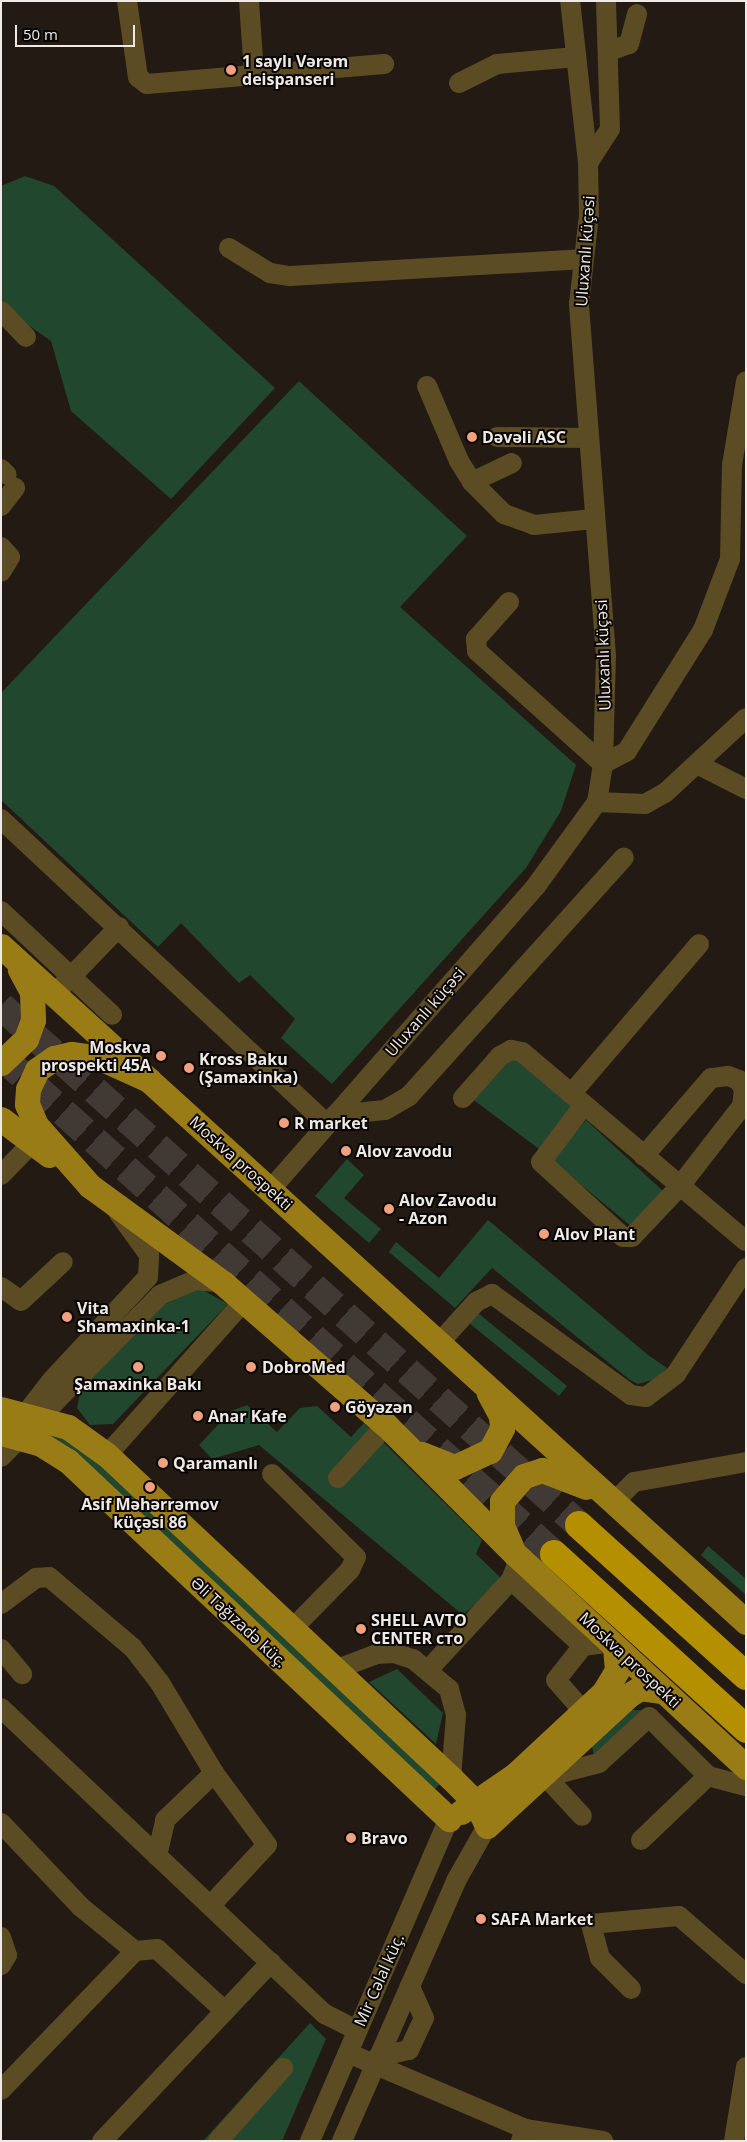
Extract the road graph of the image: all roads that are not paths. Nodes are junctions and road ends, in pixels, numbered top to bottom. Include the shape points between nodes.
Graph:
1 (127, 1) edge
2 (248, 1) edge
3 (570, 1) edge
4 (606, 1) edge
5 (637, 14) dead end
6 (609, 51) junction
7 (576, 57) junction
8 (384, 64) dead end
9 (254, 75) junction
10 (459, 83) dead end
11 (588, 163) junction
12 (229, 248) dead end
13 (582, 259) junction
14 (1, 311) edge
15 (26, 336) dead end
16 (746, 381) edge
17 (427, 386) dead end
18 (497, 437) dead end
19 (587, 438) junction
20 (512, 463) dead end
21 (8, 477) edge
22 (472, 482) junction
23 (1, 506) edge
24 (594, 519) junction
25 (1, 547) edge
26 (1, 572) edge
27 (509, 602) dead end
28 (746, 718) edge
29 (603, 764) junction
30 (699, 765) junction
31 (746, 789) edge
32 (597, 802) junction
33 (1, 819) edge
34 (624, 857) dead end
35 (1, 911) edge
36 (119, 927) junction
37 (699, 944) dead end
38 (5, 950) edge
39 (63, 986) junction
40 (112, 1015) dead end
41 (1, 1063) edge
42 (149, 1080) junction
43 (463, 1098) dead end
44 (578, 1099) junction
45 (1, 1119) edge
46 (331, 1119) junction
47 (32, 1143) junction
48 (644, 1156) junction
49 (1, 1175) edge
50 (90, 1186) junction
51 (680, 1186) junction
52 (270, 1190) junction
53 (116, 1209) junction
54 (746, 1242) edge
55 (63, 1262) dead end
56 (746, 1268) edge
57 (223, 1283) junction
58 (1, 1287) edge
59 (244, 1301) junction
60 (439, 1343) junction
61 (480, 1380) junction
62 (1, 1410) edge
63 (22, 1426) edge
64 (395, 1433) junction
65 (107, 1454) junction
66 (1, 1457) edge
67 (746, 1462) edge
68 (272, 1474) dead end
69 (338, 1478) dead end
70 (613, 1503) junction
71 (579, 1525) tunnel mouth
72 (514, 1553) junction
73 (554, 1554) tunnel mouth
74 (510, 1580) junction
75 (1, 1604) edge
76 (746, 1622) edge
77 (292, 1628) junction
78 (612, 1644) junction
79 (583, 1646) junction
80 (1, 1650) edge
81 (337, 1669) junction
82 (428, 1670) junction
83 (22, 1674) dead end
84 (746, 1676) edge
85 (662, 1691) junction
86 (1, 1708) edge
87 (583, 1711) junction
88 (649, 1717) junction
89 (746, 1729) edge
90 (746, 1767) edge
91 (214, 1773) junction
92 (708, 1776) junction
93 (451, 1778) junction
94 (543, 1779) junction
95 (746, 1786) edge
96 (427, 1799) junction
97 (476, 1803) junction
98 (582, 1816) dead end
99 (449, 1819) junction
100 (1, 1823) edge
101 (487, 1826) junction
102 (641, 1840) dead end
103 (157, 1856) junction
104 (210, 1906) junction
105 (1, 1938) edge
106 (135, 1951) junction
107 (271, 1962) junction
108 (1, 1965) edge
109 (746, 1974) edge
110 (631, 1989) dead end
111 (226, 2011) junction
112 (357, 2030) junction
113 (348, 2053) junction
114 (377, 2061) junction
115 (746, 2067) edge
116 (283, 2068) dead end
117 (1, 2090) edge
118 (523, 2135) edge
119 (102, 2141) edge
120 (218, 2141) edge
121 (310, 2141) edge
122 (342, 2141) edge
123 (603, 2141) edge
124 (734, 2141) edge

1 - 9 street via 138,77 147,84
2 - 9 street
3 - 7 street, Uluxanlı küçəsi
4 - 6 street
5 - 6 street via 629,44
6 - 11 street via 610,129
7 - 10 street via 497,64
7 - 11 street, Uluxanlı küçəsi
8 - 9 street
11 - 13 street, Uluxanlı küçəsi via 589,215
12 - 13 street via 270,273 290,276
13 - 19 street, Uluxanlı küçəsi via 579,304
14 - 15 street
16 - 29 street via 732,465 730,560 703,630 638,737 627,751
17 - 22 street
18 - 19 street
19 - 24 street, Uluxanlı küçəsi
20 - 22 street
21 - 23 street
22 - 24 street via 504,514 521,522
24 - 29 street, Uluxanlı küçəsi via 606,656
25 - 26 street via 10,557
27 - 29 street via 476,639 477,650
28 - 30 street
29 - 32 street, Uluxanlı küçəsi
30 - 31 street
30 - 32 street via 645,804
32 - 46 street, Uluxanlı küçəsi via 536,886
33 - 36 street
34 - 46 street via 409,1096 385,1110
35 - 39 street
36 - 39 street
36 - 46 street
37 - 44 street
38 - 39 main road, Moskva prospekti
38 - 41 main road via 26,979 34,1006 26,1039
39 - 40 street
39 - 42 main road, Moskva prospekti
42 - 50 main road via 100,1058 71,1054 45,1063 32,1078 27,1104 31,1116
42 - 52 main road, Moskva prospekti
43 - 44 street via 511,1050 522,1052
44 - 48 street
44 - 51 street via 542,1162 622,1237 642,1230
45 - 47 main road
46 - 52 street, Uluxanlı küçəsi
47 - 49 street
47 - 50 main road
48 - 51 street
48 - 51 street via 711,1078 728,1076 739,1080 744,1090 742,1106
50 - 53 main road
51 - 54 street
52 - 60 main road, Moskva prospekti
53 - 57 main road
53 - 63 street via 149,1255 148,1277 51,1382
55 - 58 street via 21,1301
56 - 60 street via 676,1374 646,1397 630,1395 492,1294 476,1302
57 - 59 main road
57 - 63 street via 196,1280 160,1295
59 - 64 main road
59 - 65 street
60 - 61 main road, Moskva prospekti
61 - 64 main road via 497,1403 502,1428 480,1459 461,1466 444,1465
61 - 70 main road
62 - 63 main road
63 - 65 main road, Əli Tağızadə küç. via 80,1433
63 - 66 street
63 - 96 main road, Əli Tağızadə küç. via 68,1461
64 - 69 street
64 - 72 main road, Moskva prospekti
65 - 77 main road, Əli Tağızadə küç.
67 - 70 street via 634,1482
68 - 77 street via 356,1557 350,1570
70 - 72 main road via 556,1473 542,1470 524,1476 511,1487 500,1513
70 - 76 main road
71 - 84 highway
72 - 74 street via 517,1565
72 - 78 main road, Moskva prospekti
73 - 89 highway, Moskva prospekti
74 - 79 street
74 - 82 street
75 - 91 street via 36,1578 49,1577 60,1584 133,1648 173,1702
77 - 81 main road, Əli Tağızadə küç.
78 - 79 street
78 - 85 main road, Moskva prospekti
78 - 87 main road via 618,1661 613,1681
79 - 87 street via 556,1680
80 - 83 street
81 - 82 street via 377,1654 394,1654
81 - 93 main road, Əli Tağızadə küç.
82 - 93 street via 454,1699 456,1726
85 - 88 street
85 - 90 main road, Moskva prospekti
85 - 94 main road via 635,1691
86 - 103 street
87 - 97 main road via 515,1775
88 - 92 street
88 - 94 street via 599,1764
91 - 103 street via 165,1820
91 - 104 street via 267,1845
92 - 95 street
92 - 102 street
93 - 96 main road via 448,1795
93 - 97 main road, Əli Tağızadə küç.
94 - 98 street
94 - 101 main road
96 - 99 main road, Əli Tağızadə küç.
97 - 99 main road
97 - 101 main road, Əli Tağızadə küç.
99 - 101 main road
99 - 112 street, Mir Cəlal küç.
100 - 106 street via 81,1907
101 - 114 street, Mir Cəlal küç. via 463,1866
103 - 104 street
104 - 107 street
105 - 108 street via 6,1955
106 - 111 street via 157,1949 171,1958
106 - 117 street
107 - 111 street
107 - 112 street via 325,2014
109 - 110 street via 679,1916 591,1924 600,1958
111 - 119 street
112 - 113 street, Mir Cəlal küç.
113 - 114 street
113 - 121 street, Mir Cəlal küç.
114 - 118 street
114 - 122 street, Mir Cəlal küç.
115 - 124 street
116 - 120 street
118 - 123 street

